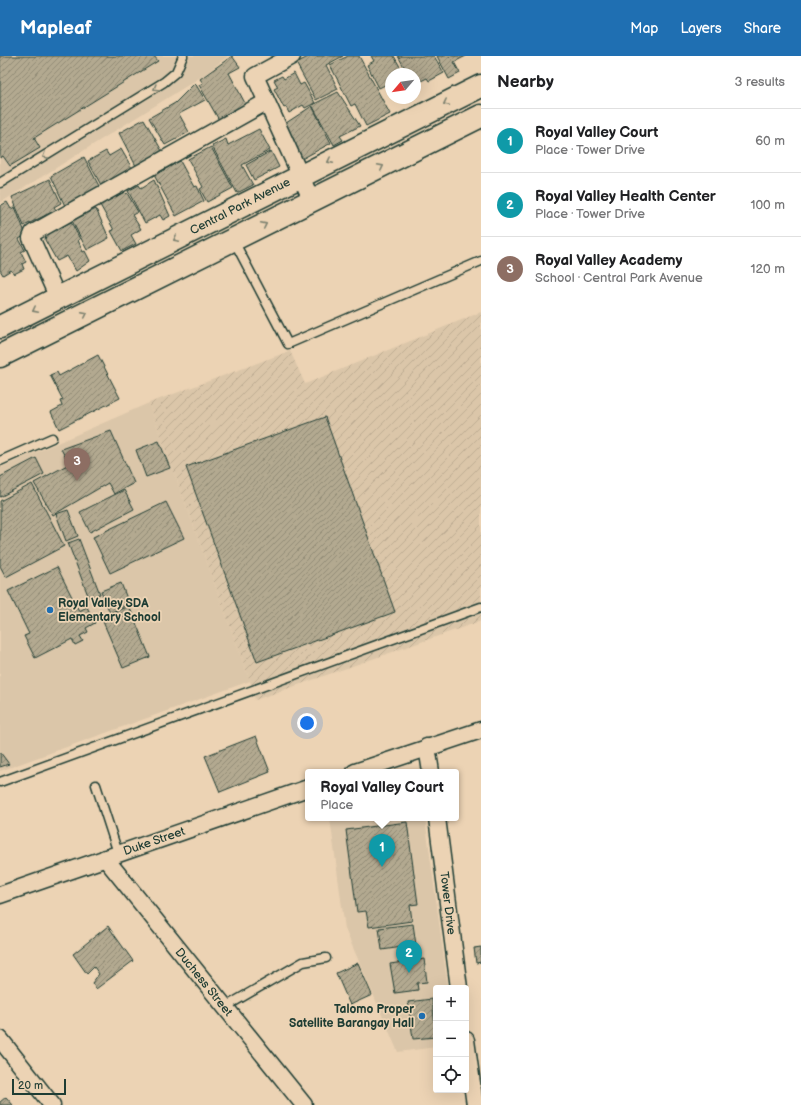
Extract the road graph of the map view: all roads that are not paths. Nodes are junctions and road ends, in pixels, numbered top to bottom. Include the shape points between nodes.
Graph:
1 (182, 56) edge
2 (292, 56) edge
3 (481, 86) edge
4 (266, 102) junction
5 (481, 116) edge
6 (299, 176) junction
7 (0, 183) edge
8 (312, 201) junction
9 (234, 240) junction
10 (481, 260) edge
11 (58, 298) junction
12 (0, 327) edge
13 (0, 356) edge
14 (52, 438) dead end
15 (0, 461) edge
16 (481, 607) edge
17 (481, 730) edge
18 (428, 747) junction
19 (364, 769) edge
20 (431, 769) edge
21 (0, 782) edge
22 (96, 785) dead end
23 (305, 789) edge
24 (437, 821) edge
25 (112, 856) junction
26 (0, 895) edge
27 (326, 958) dead end
28 (459, 985) edge
29 (225, 1007) junction
30 (0, 1039) edge
31 (468, 1057) edge
32 (52, 1105) edge
33 (304, 1105) edge
34 (474, 1105) edge

1 -> 7 lane via 176,72 164,82
2 - 4 street via 255,76
3 -> 6 street, Central Park Avenue
4 - 6 street
4 - 11 street via 33,233 31,238
8 -> 5 street
6 - 8 street
6 -> 11 street, Central Park Avenue
9 -> 8 street
9 - 10 lane via 288,344
13 -> 9 street
11 -> 12 street, Central Park Avenue
14 - 15 lane
16 - 21 lane
17 - 18 street
18 - 19 street
18 - 20 street
22 - 25 lane
23 - 25 street, Duke Street
24 - 28 street, Tower Drive
25 - 26 street, Duke Street
25 - 29 street, Duchess Street
27 - 29 lane via 303,962
29 - 33 street, Duchess Street
30 - 32 street
31 - 34 street

